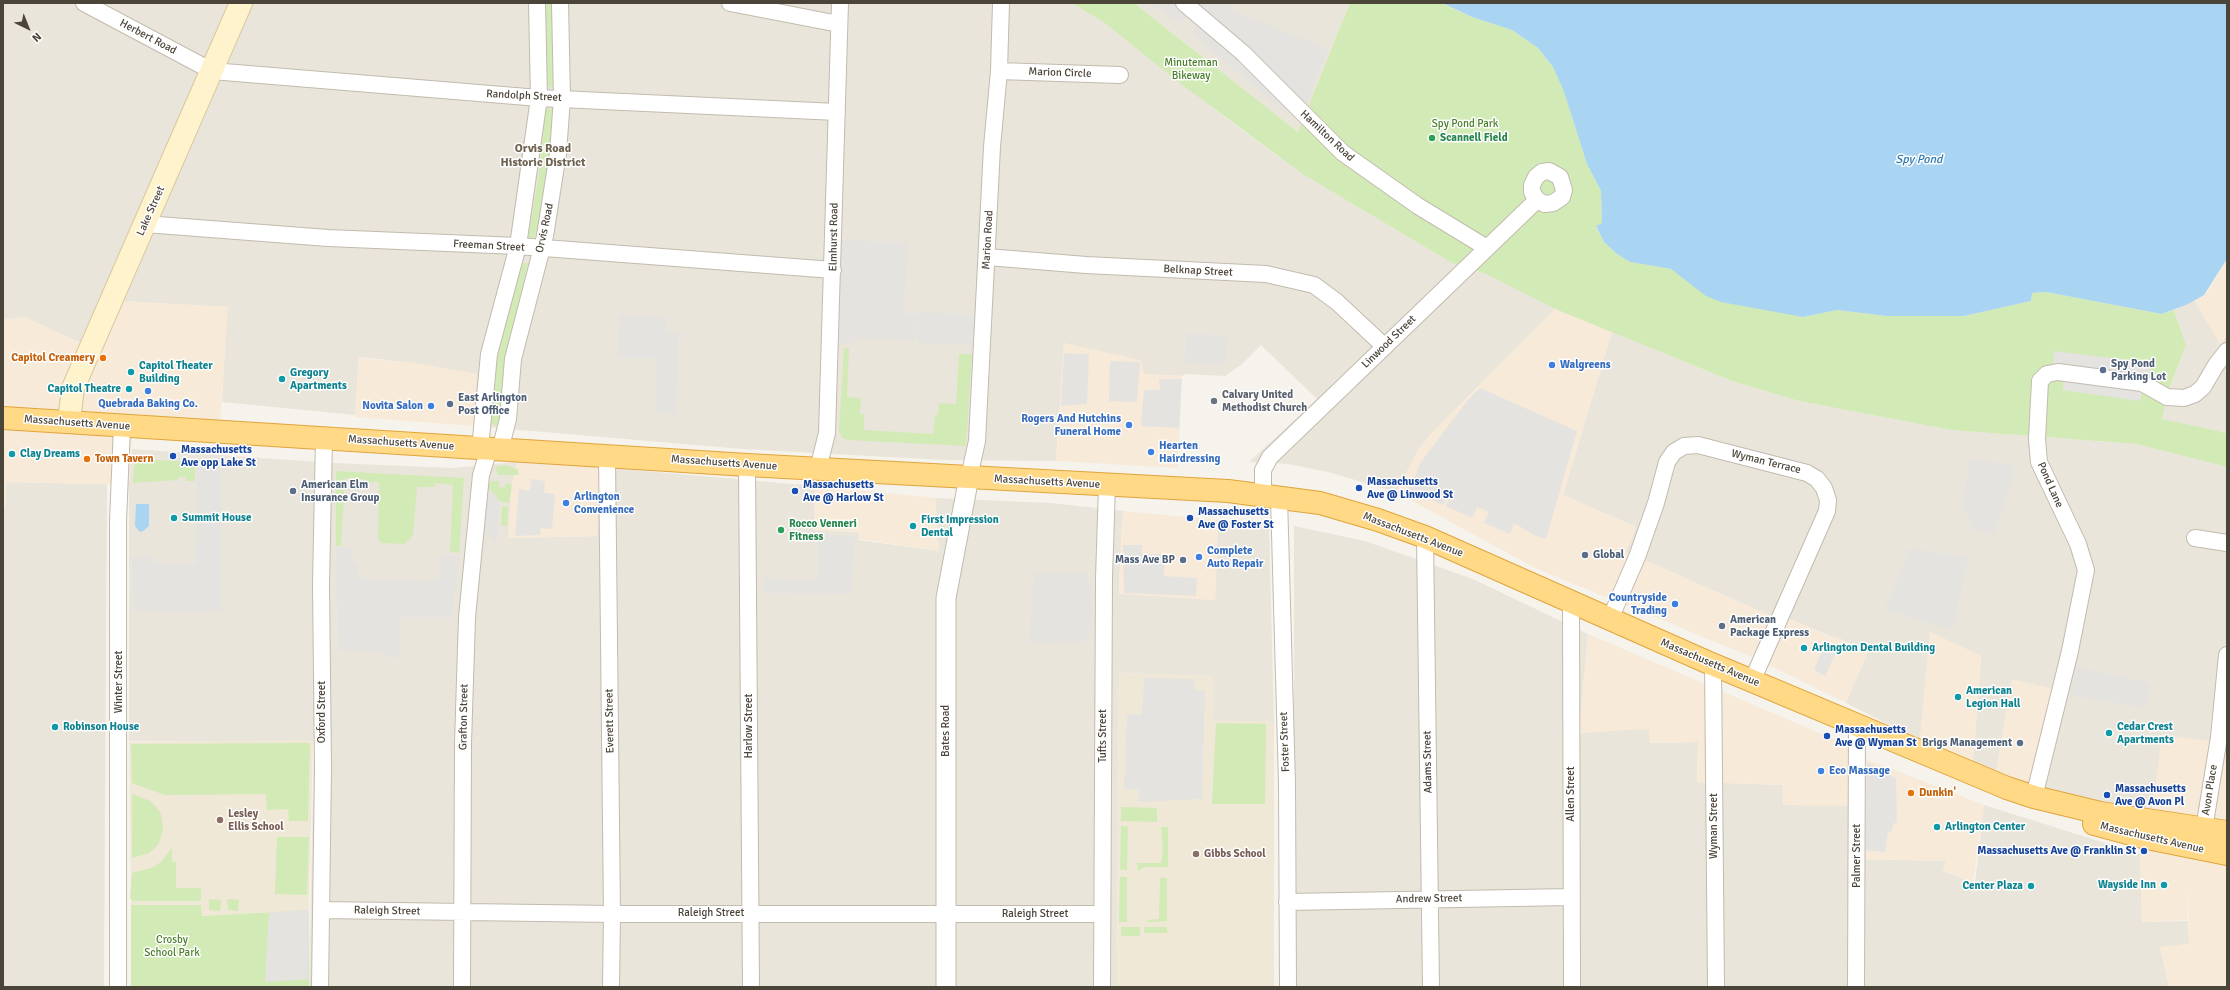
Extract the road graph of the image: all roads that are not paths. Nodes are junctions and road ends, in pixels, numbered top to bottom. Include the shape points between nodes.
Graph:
1 (84, 3) edge
2 (241, 3) edge
3 (537, 3) edge
4 (560, 3) edge
5 (730, 3) edge
6 (840, 3) edge
7 (1001, 3) edge
8 (1184, 3) edge
9 (839, 24) junction
10 (212, 71) junction
11 (999, 71) junction
12 (1120, 75) dead end
13 (539, 98) junction
14 (562, 98) junction
15 (837, 112) junction
16 (1537, 200) dead end
17 (145, 224) junction
18 (518, 246) junction
19 (1487, 248) junction
20 (541, 249) junction
21 (987, 257) junction
22 (833, 270) junction
23 (1384, 346) junction
24 (2226, 355) edge
25 (3, 418) edge
26 (69, 421) junction
27 (122, 426) junction
28 (324, 438) junction
29 (489, 449) junction
30 (607, 456) junction
31 (747, 465) junction
32 (818, 469) junction
33 (970, 477) junction
34 (1107, 485) junction
35 (1271, 496) junction
36 (1425, 537) junction
37 (2195, 538) dead end
38 (2227, 543) edge
39 (1570, 602) junction
40 (1610, 619) junction
41 (2227, 655) edge
42 (1713, 664) junction
43 (1752, 681) junction
44 (1857, 726) junction
45 (2034, 797) junction
46 (2204, 829) junction
47 (2227, 832) edge
48 (2227, 854) edge
49 (1571, 897) junction
50 (1430, 900) junction
51 (1287, 902) junction
52 (321, 910) junction
53 (462, 912) junction
54 (750, 913) junction
55 (945, 913) junction
56 (612, 914) junction
57 (1102, 914) junction
58 (118, 987) edge
59 (320, 987) edge
60 (462, 987) edge
61 (611, 987) edge
62 (751, 987) edge
63 (946, 987) edge
64 (1102, 987) edge
65 (1288, 987) edge
66 (1432, 987) edge
67 (1572, 987) edge
68 (1716, 987) edge
69 (1856, 987) edge

1 - 10 street, Herbert Road
2 - 10 main road, Lake Street
3 - 13 street, Orvis Road
4 - 14 street, Orvis Road
5 - 9 street
6 - 9 street, Elmhurst Road
7 - 11 street, Marion Road
8 - 19 street, Hamilton Road via 1243,53 1343,153 1418,206
9 - 15 street, Elmhurst Road
10 - 13 street, Randolph Street
10 - 17 main road, Lake Street
11 - 12 street, Marion Circle
11 - 21 street, Marion Road via 992,147
13 - 14 street, Randolph Street
13 - 18 street, Orvis Road
14 - 15 street, Randolph Street
14 - 20 street, Orvis Road via 558,153 546,236
15 - 22 street, Elmhurst Road
16 - 19 street, Linwood Street
17 - 18 street, Freeman Street via 328,238
17 - 26 main road, Lake Street via 73,388
18 - 20 street, Freeman Street
18 - 29 street, Orvis Road via 489,354
19 - 23 street, Linwood Street
20 - 22 street, Freeman Street
20 - 29 street, Orvis Road via 513,359 508,419
21 - 23 street, Belknap Street via 1266,274 1307,283 1314,285 1337,302
21 - 33 street, Marion Road via 977,441
22 - 32 street, Elmhurst Road via 827,433
23 - 35 street, Linwood Street via 1270,457 1263,470
24 - 45 street, Pond Lane via 2203,387 2195,394 2184,398 2163,396 2142,383 2058,372 2047,374 2040,381 2037,439 2039,462 2078,544 2086,570 2070,651
25 - 26 highway, Massachusetts Avenue
26 - 27 highway, Massachusetts Avenue
27 - 28 highway, Massachusetts Avenue
27 - 58 street, Winter Street via 118,521
28 - 29 highway, Massachusetts Avenue
28 - 52 street, Oxford Street via 321,584
29 - 30 highway, Massachusetts Avenue
29 - 53 street, Grafton Street via 481,475 467,617
30 - 31 highway, Massachusetts Avenue
30 - 56 street, Everett Street
31 - 32 highway, Massachusetts Avenue
31 - 54 street, Harlow Street
32 - 33 highway, Massachusetts Avenue
33 - 34 highway, Massachusetts Avenue
33 - 55 street, Bates Road via 946,598
34 - 35 highway, Massachusetts Avenue via 1228,491
34 - 57 street, Tufts Street
35 - 36 highway, Massachusetts Avenue via 1320,503
35 - 51 street, Foster Street via 1287,784
36 - 39 highway, Massachusetts Avenue
36 - 50 street, Adams Street
37 - 38 street
39 - 40 highway, Massachusetts Avenue
39 - 49 street, Allen Street
40 - 42 highway, Massachusetts Avenue
40 - 43 street, Wyman Terrace via 1640,550 1667,462 1674,452 1684,446 1698,445 1807,473 1817,479 1824,488 1828,500 1826,511
41 - 46 street, Avon Place via 2219,737
42 - 43 highway, Massachusetts Avenue
42 - 68 street, Wyman Street
43 - 44 highway, Massachusetts Avenue
44 - 45 highway, Massachusetts Avenue via 1982,779
44 - 69 street, Palmer Street
45 - 46 highway, Massachusetts Avenue via 2100,813
45 - 48 highway, Massachusetts Avenue via 2098,825 2149,839
46 - 47 highway, Massachusetts Avenue
49 - 50 street, Andrew Street
49 - 67 street, Allen Street
50 - 51 street, Andrew Street
50 - 66 street, Adams Street
51 - 65 street, Foster Street
52 - 53 street, Raleigh Street
52 - 59 street, Oxford Street
53 - 56 street, Raleigh Street
53 - 60 street, Grafton Street
54 - 55 street, Raleigh Street
54 - 56 street, Raleigh Street
54 - 62 street, Harlow Street
55 - 57 street, Raleigh Street
55 - 63 street, Bates Road
56 - 61 street, Everett Street
57 - 64 street, Tufts Street

